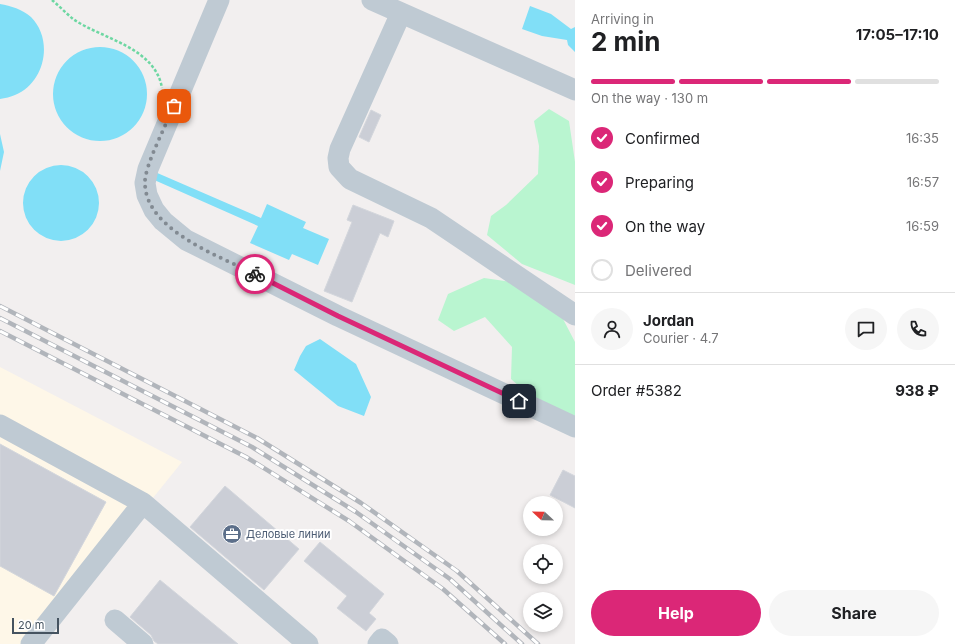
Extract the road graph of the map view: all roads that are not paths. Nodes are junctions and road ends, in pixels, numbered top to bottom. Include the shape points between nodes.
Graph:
1 (219, 0) edge
2 (372, 0) edge
3 (401, 13) junction
4 (575, 90) edge
5 (575, 315) edge
6 (0, 425) edge
7 (575, 427) edge
8 (143, 503) junction
9 (115, 620) dead end
10 (31, 644) edge
11 (143, 644) edge
12 (308, 644) edge
13 (378, 644) edge
14 (388, 644) edge

1 - 7 lane via 148,169 145,183 147,195 163,221 186,240 338,316
2 - 3 lane
3 - 4 lane
3 - 5 lane via 340,149 339,167 350,179 432,218
6 - 8 lane
8 - 10 lane
8 - 12 lane
9 - 11 lane
13 - 14 lane via 382,639

